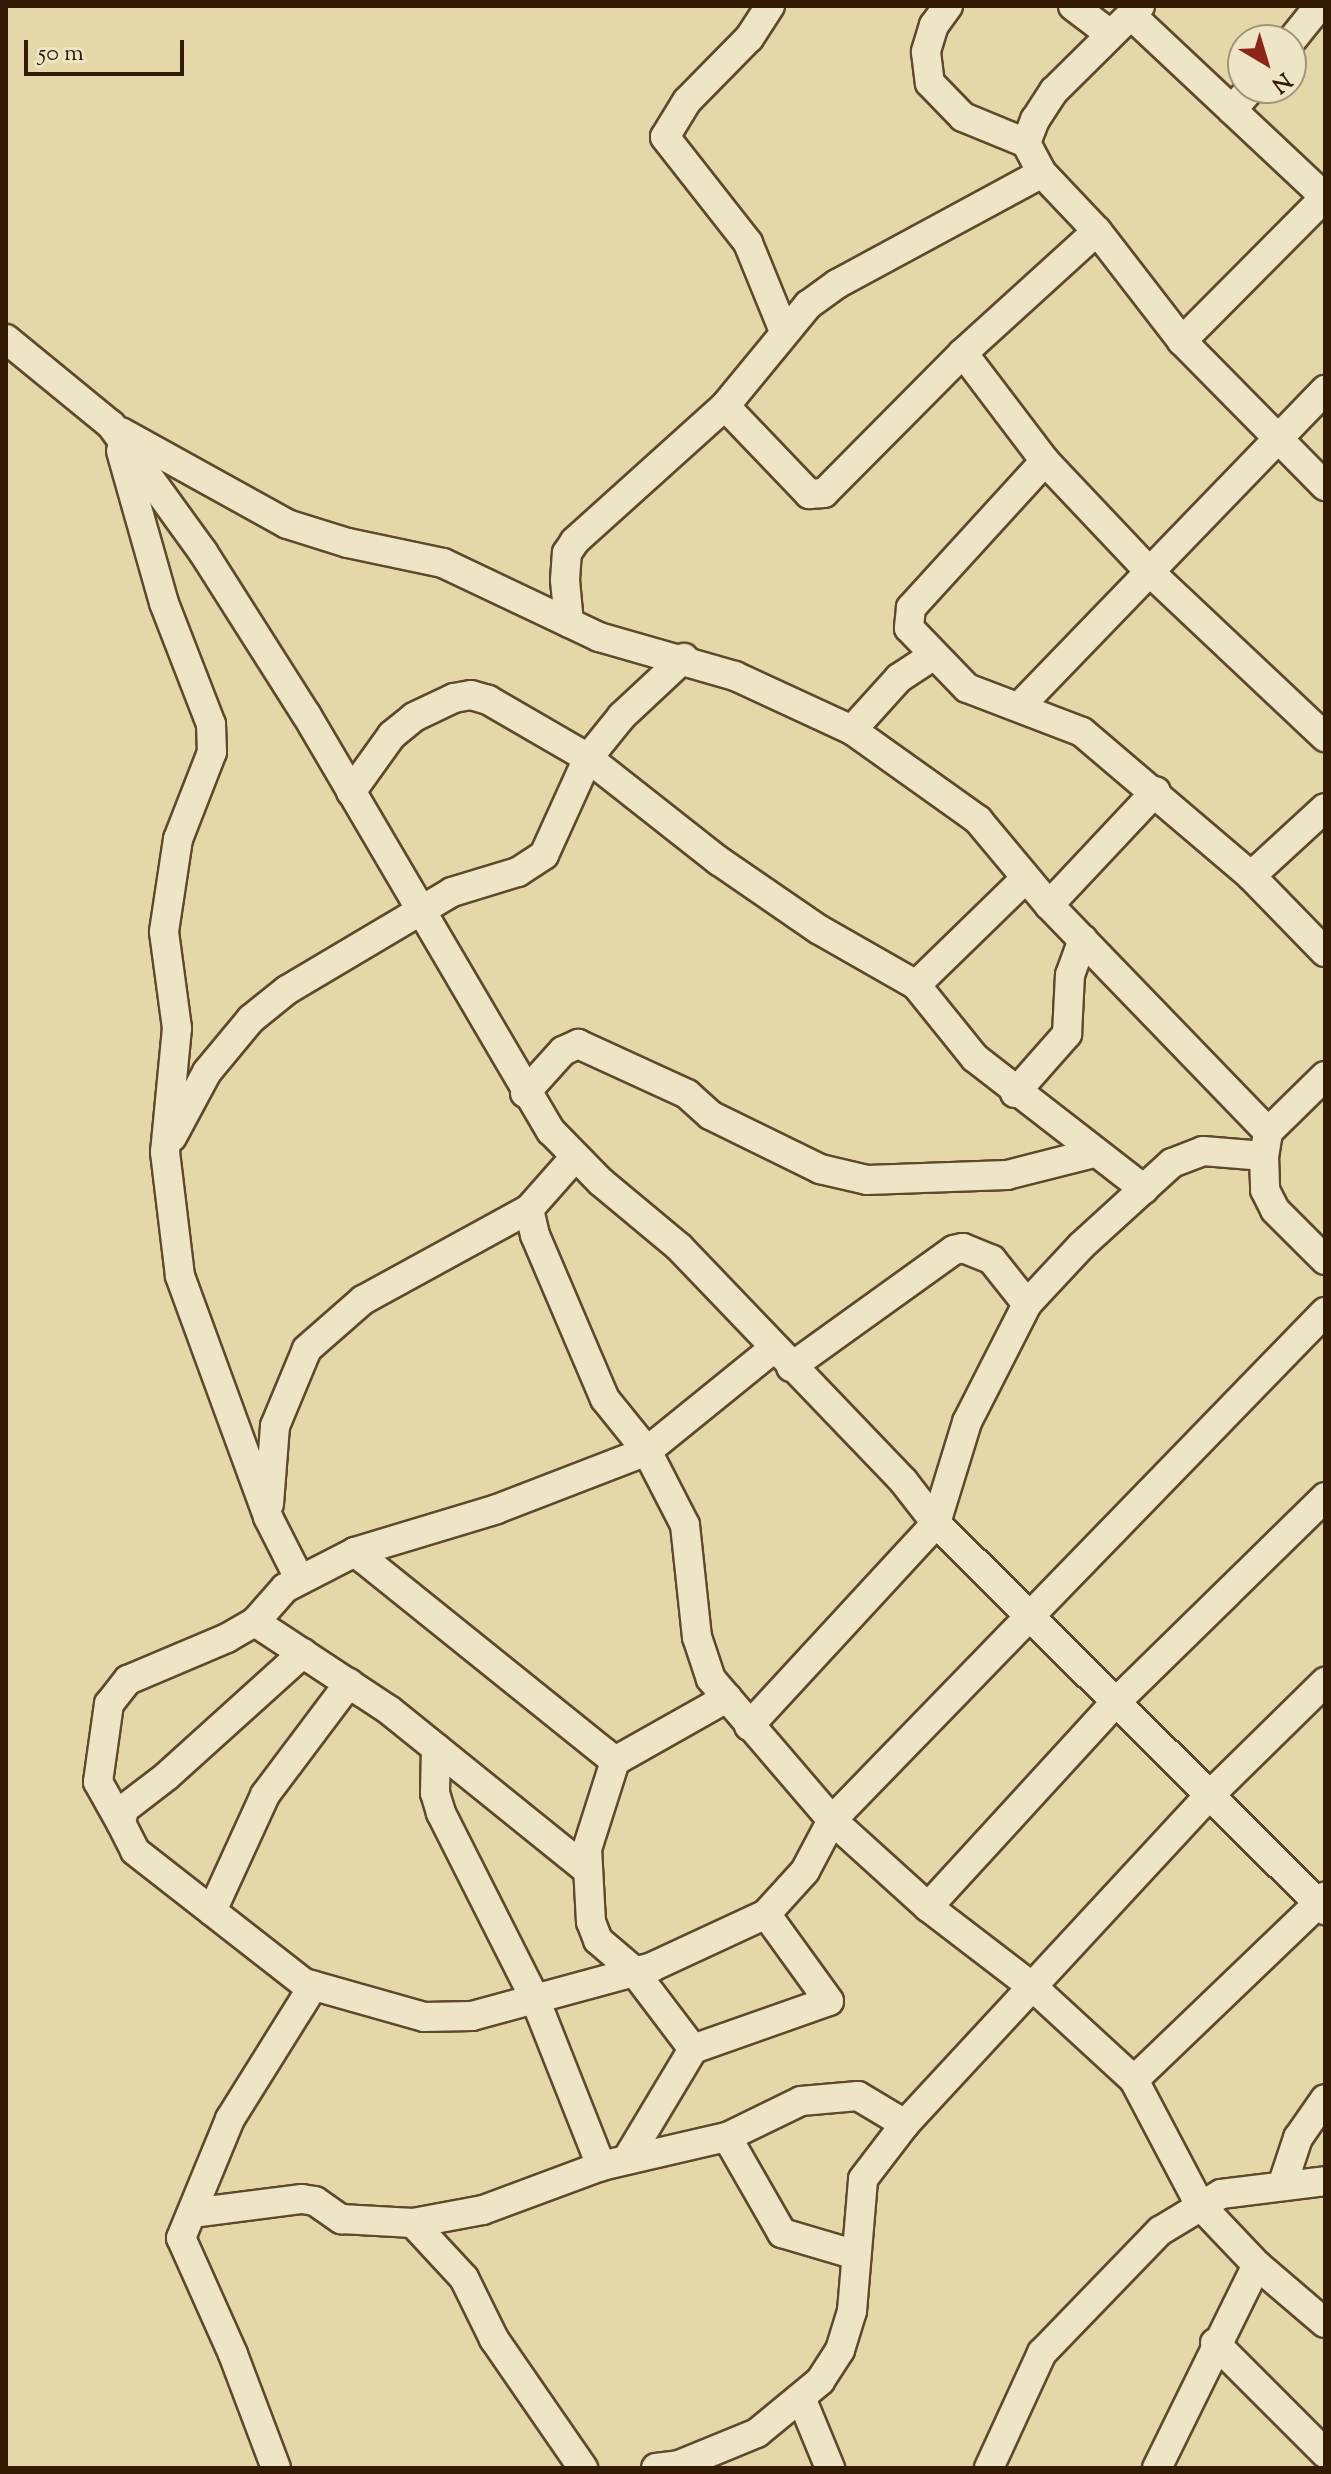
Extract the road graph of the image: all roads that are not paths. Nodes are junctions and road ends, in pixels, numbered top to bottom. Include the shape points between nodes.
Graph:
1 (770, 6) edge
2 (948, 6) edge
3 (1073, 6) edge
4 (1319, 6) edge
5 (1135, 10) edge
6 (1305, 24) edge
7 (1110, 34) junction
8 (1237, 104) edge
9 (1232, 110) junction
10 (1026, 143) junction
11 (1042, 173) junction
12 (1325, 197) edge
13 (1097, 231) junction
14 (784, 331) junction
15 (6, 339) edge
16 (1182, 341) junction
17 (963, 353) junction
18 (1325, 390) edge
19 (725, 406) junction
20 (115, 432) junction
21 (1276, 437) junction
22 (1045, 461) junction
23 (1325, 486) edge
24 (1152, 574) junction
25 (569, 623) junction
26 (934, 655) junction
27 (684, 658) junction
28 (1019, 707) junction
29 (852, 730) junction
30 (1325, 737) edge
31 (588, 758) junction
32 (1156, 791) junction
33 (351, 792) junction
34 (1325, 808) edge
35 (1251, 876) junction
36 (1026, 878) junction
37 (1049, 905) junction
38 (423, 912) junction
39 (1083, 939) junction
40 (1325, 952) edge
41 (916, 985) junction
42 (1325, 1076) edge
43 (525, 1093) junction
44 (1015, 1093) junction
45 (1266, 1144) junction
46 (165, 1152) junction
47 (1094, 1153) junction
48 (575, 1157) junction
49 (1144, 1189) junction
50 (529, 1209) junction
51 (1325, 1260) edge
52 (1027, 1304) junction
53 (1325, 1312) edge
54 (782, 1358) junction
55 (647, 1451) junction
56 (1325, 1497) edge
57 (268, 1517) junction
58 (936, 1523) junction
59 (355, 1552) junction
60 (299, 1578) junction
61 (1033, 1618) junction
62 (255, 1622) junction
63 (303, 1653) junction
64 (1325, 1682) edge
65 (349, 1683) junction
66 (727, 1698) junction
67 (1116, 1702) junction
68 (749, 1726) junction
69 (436, 1748) junction
70 (615, 1761) junction
71 (1209, 1796) junction
72 (832, 1820) junction
73 (121, 1823) junction
74 (586, 1869) junction
75 (1323, 1903) edge
76 (928, 1907) junction
77 (212, 1911) junction
78 (766, 1914) junction
79 (633, 1970) junction
80 (313, 1986) junction
81 (1034, 1988) junction
82 (535, 1999) junction
83 (693, 2049) junction
84 (1134, 2080) junction
85 (1325, 2099) edge
86 (905, 2124) junction
87 (727, 2137) junction
88 (614, 2162) junction
89 (1325, 2181) edge
90 (1282, 2186) junction
91 (1200, 2205) junction
92 (192, 2213) junction
93 (413, 2223) junction
94 (853, 2254) junction
95 (1257, 2265) junction
96 (1325, 2323) edge
97 (1215, 2343) junction
98 (802, 2400) junction
99 (1325, 2453) edge
100 (674, 2467) edge
101 (276, 2468) edge
102 (583, 2468) edge
103 (830, 2468) edge
104 (989, 2468) edge
105 (1157, 2468) edge

1 - 14 street via 749,38 687,101 665,137 748,243
2 - 10 street via 934,25 926,52 930,83 963,117
3 - 7 street
4 - 6 street
5 - 7 street
5 - 9 street
7 - 10 street via 1054,91
8 - 9 street
9 - 12 street
10 - 11 street
11 - 13 street
11 - 14 street via 837,284
12 - 16 street
13 - 16 street
13 - 17 street
14 - 19 street
15 - 20 street
16 - 21 street
17 - 19 street via 816,496
17 - 22 street
18 - 21 street
19 - 25 street via 575,541 567,553 565,580
20 - 25 street via 287,524 443,563
20 - 33 street via 203,552
20 - 46 street via 164,603 211,724 212,752 178,839 164,932 177,1028
21 - 23 street
21 - 24 street
22 - 24 street
22 - 26 street via 911,608 909,628
24 - 28 street
24 - 30 street
25 - 27 street via 599,637
26 - 28 street via 967,688
26 - 29 street via 899,678
27 - 29 street
27 - 31 street via 622,716
28 - 32 street via 1082,732
29 - 36 street via 956,801
31 - 33 street via 471,695 414,717 392,735
31 - 38 street via 544,855 518,872 452,892
31 - 41 street via 719,861 818,929
32 - 35 street
32 - 37 street
33 - 38 street
34 - 35 street
35 - 40 street
36 - 37 street
36 - 41 street
37 - 39 street
38 - 43 street
38 - 46 street via 325,965 251,1019 207,1072
39 - 44 street via 1070,975 1067,1034
39 - 45 street
41 - 44 street via 941,1021
42 - 45 street
43 - 47 street via 563,1051 578,1044 687,1094 710,1115 820,1169 867,1180 1007,1175
43 - 48 street
44 - 47 street
45 - 49 street via 1203,1151 1172,1163
45 - 51 street via 1265,1190 1275,1210
46 - 57 street via 189,1311
47 - 49 street
48 - 50 street
48 - 54 street via 679,1247
49 - 52 street
50 - 55 street via 600,1389
50 - 57 street via 363,1300 307,1349 275,1426
52 - 54 street via 992,1260 963,1248
52 - 58 street via 967,1422
53 - 61 street
54 - 55 street
54 - 58 street via 904,1482
55 - 59 street via 497,1509
55 - 66 street via 690,1538 700,1649 711,1679
56 - 67 street
57 - 60 street
58 - 61 street
58 - 68 street
59 - 60 street
59 - 70 street
60 - 62 street via 275,1596
61 - 67 street
61 - 72 street
62 - 63 street
62 - 73 street via 128,1680 109,1704 98,1782
63 - 65 street
63 - 73 street via 124,1809
64 - 71 street
65 - 69 street
65 - 77 street via 265,1795
66 - 68 street
66 - 70 street
67 - 71 street
67 - 76 street
68 - 72 street
69 - 74 street
69 - 82 street via 435,1793 441,1813
70 - 74 street via 591,1829
71 - 75 street
71 - 81 street
72 - 76 street
72 - 78 street via 805,1871
73 - 77 street via 135,1851
74 - 79 street via 598,1940
75 - 84 street
76 - 81 street
77 - 80 street
78 - 79 street via 652,1967
78 - 83 street via 829,2001
79 - 82 street
79 - 83 street
80 - 82 street via 424,2017 472,2016
80 - 92 street via 230,2119
81 - 84 street
81 - 86 street
82 - 88 street
83 - 88 street
84 - 91 street
85 - 90 street via 1298,2138
86 - 87 street via 858,2096 834,2097 801,2101
86 - 94 street via 863,2179
87 - 88 street
87 - 94 street via 782,2233
88 - 93 street via 483,2210
89 - 90 street
90 - 91 street via 1221,2194
91 - 95 street
91 - 104 street via 1160,2231 1042,2353
92 - 93 street via 302,2199 315,2201 341,2219
92 - 101 street via 181,2244 233,2354
93 - 102 street via 464,2278 494,2339
94 - 98 street via 852,2311 840,2350
95 - 96 street
95 - 97 street
97 - 99 street
97 - 105 street
98 - 100 street via 757,2433
98 - 103 street

